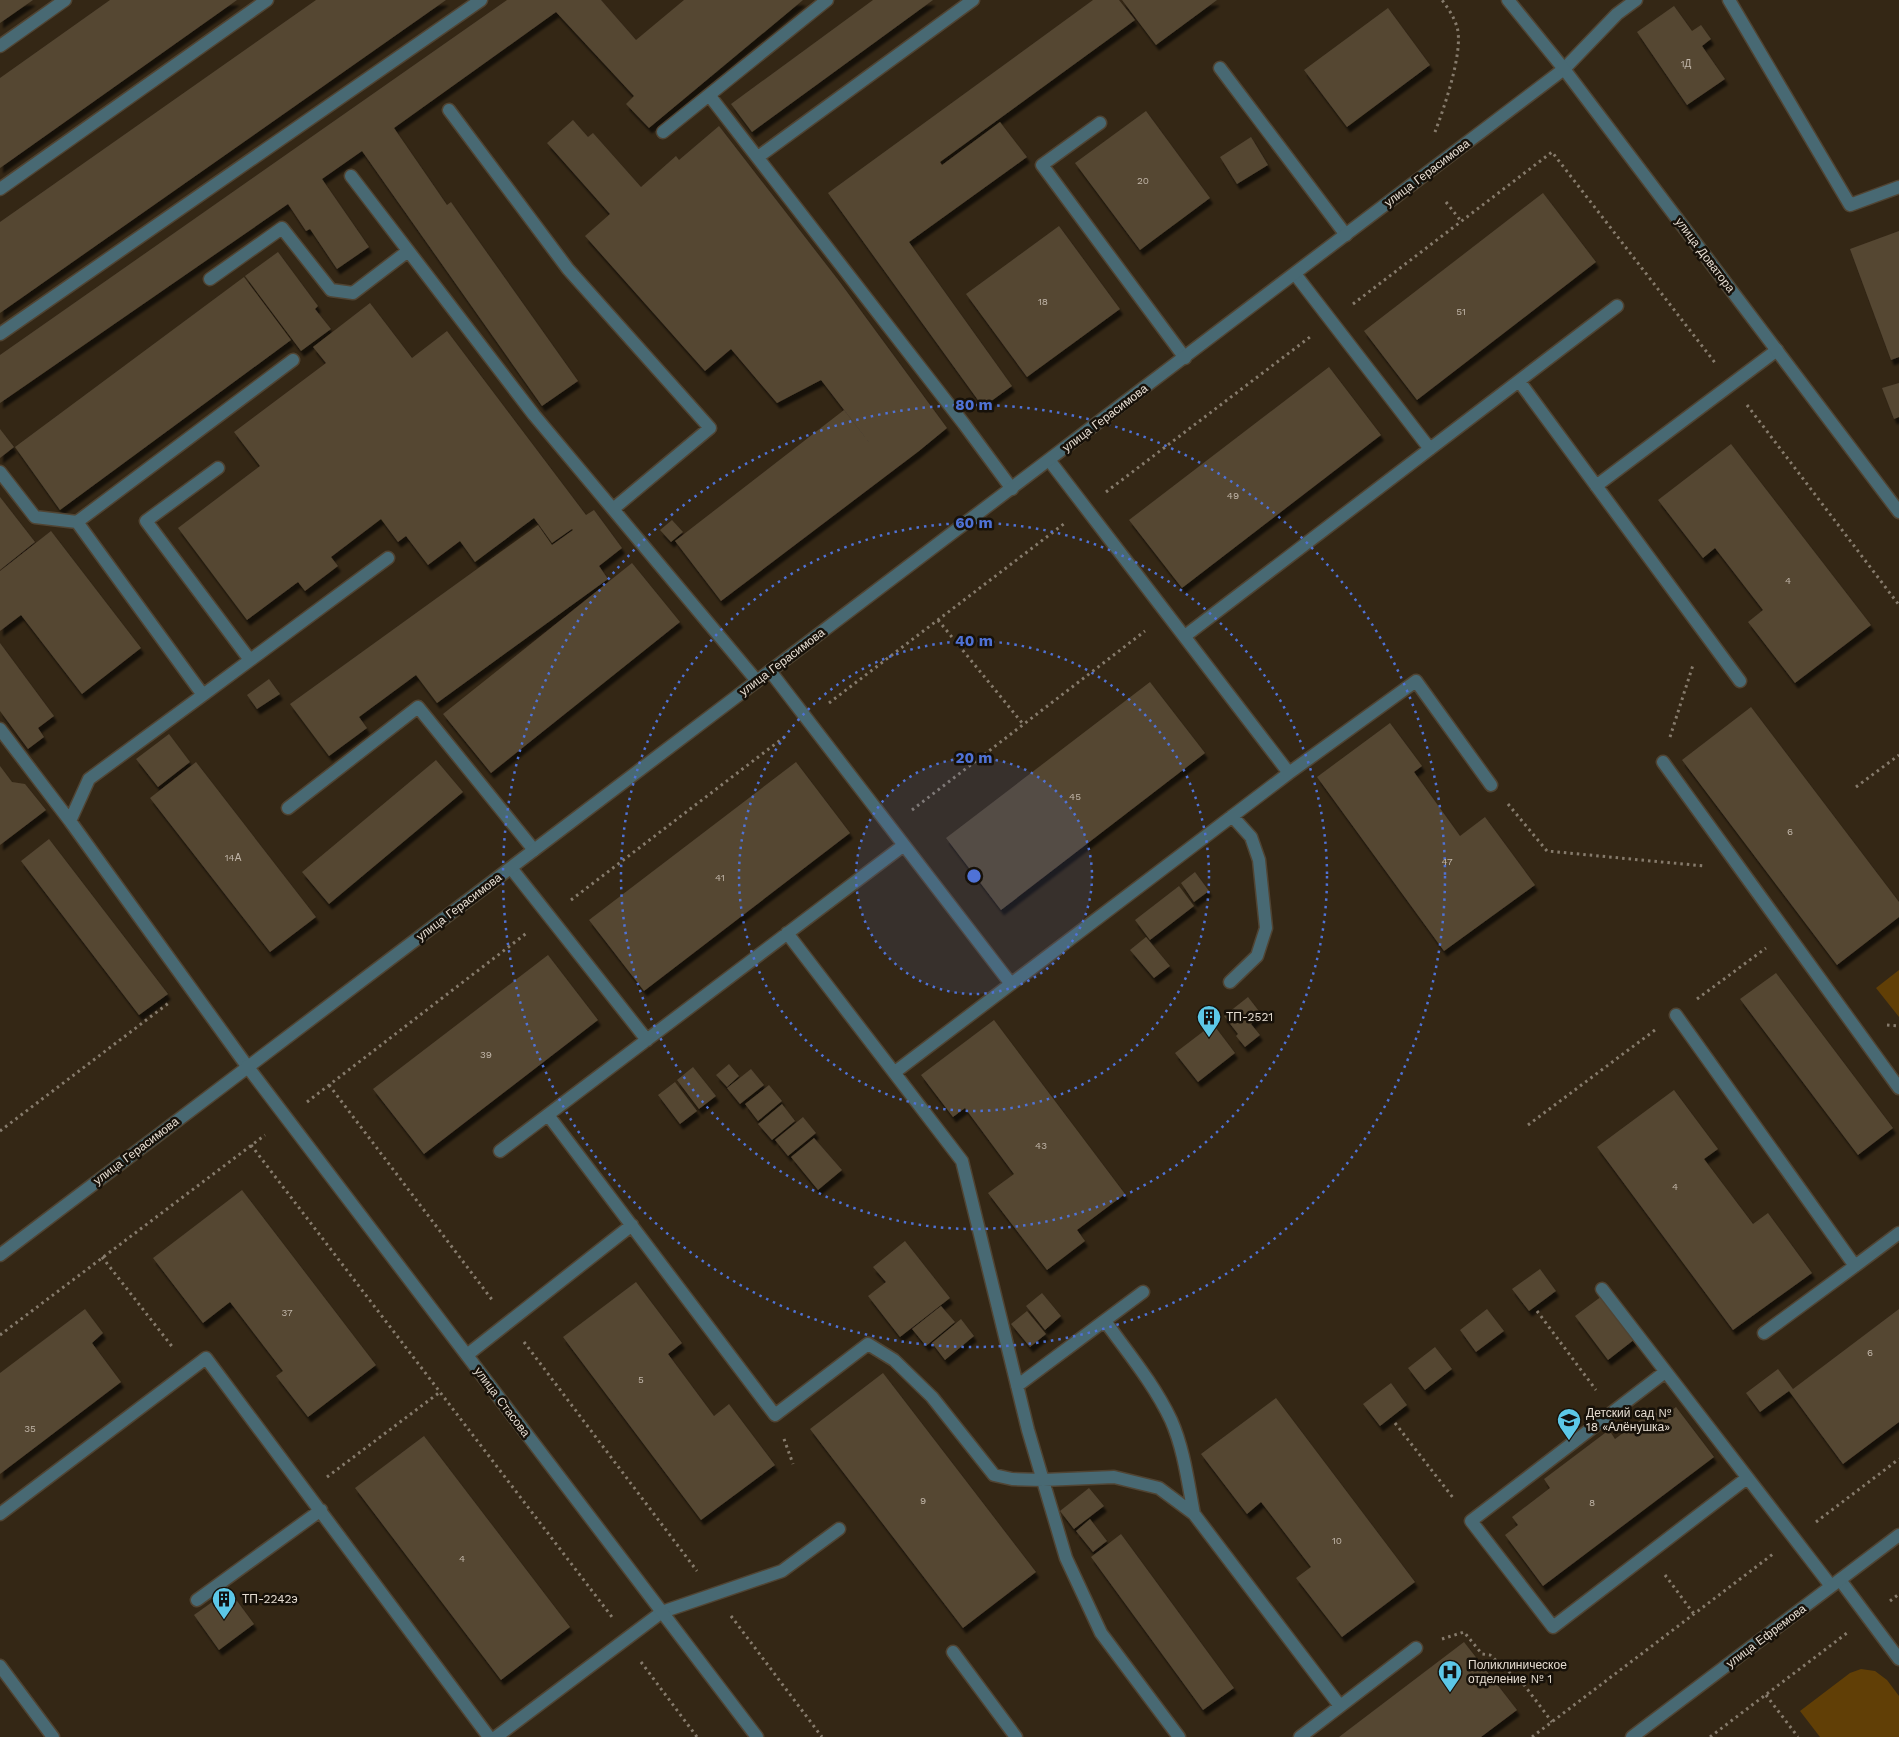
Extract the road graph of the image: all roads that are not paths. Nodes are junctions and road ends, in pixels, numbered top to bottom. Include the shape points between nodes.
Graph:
1 (65, 0) edge
2 (267, 0) edge
3 (481, 0) edge
4 (827, 0) edge
5 (974, 0) edge
6 (1508, 0) edge
7 (1636, 0) edge
8 (1729, 0) edge
9 (0, 46) edge
10 (1220, 68) dead end
11 (1564, 69) junction
12 (710, 95) junction
13 (449, 110) dead end
14 (1100, 123) dead end
15 (663, 132) dead end
16 (758, 157) junction
17 (351, 176) dead end
18 (1899, 187) edge
19 (0, 189) edge
20 (1346, 234) junction
21 (408, 251) junction
22 (1295, 274) junction
23 (210, 279) dead end
24 (1617, 306) dead end
25 (0, 334) edge
26 (1777, 350) junction
27 (1185, 358) junction
28 (293, 360) dead end
29 (1518, 381) junction
30 (1430, 449) junction
31 (1049, 460) junction
32 (218, 468) dead end
33 (0, 472) edge
34 (1596, 486) junction
35 (1012, 489) junction
36 (613, 509) junction
37 (1899, 512) edge
38 (77, 522) junction
39 (388, 558) dead end
40 (1185, 636) junction
41 (250, 660) junction
42 (770, 671) junction
43 (757, 680) junction
44 (1740, 681) dead end
45 (203, 695) junction
46 (0, 729) edge
47 (1662, 762) road end
48 (1289, 773) junction
49 (1491, 785) road end
50 (288, 808) dead end
51 (1232, 816) junction
52 (70, 821) junction
53 (904, 845) junction
54 (534, 850) junction
55 (511, 868) junction
56 (787, 933) junction
57 (1230, 982) dead end
58 (1010, 984) junction
59 (1676, 1015) dead end
60 (647, 1040) junction
61 (248, 1066) junction
62 (895, 1072) junction
63 (1899, 1088) edge
64 (548, 1115) junction
65 (500, 1151) dead end
66 (632, 1225) junction
67 (1899, 1233) edge
68 (0, 1255) edge
69 (1855, 1266) junction
70 (1602, 1289) dead end
71 (1143, 1292) dead end
72 (1105, 1321) junction
73 (1764, 1333) dead end
74 (467, 1355) junction
75 (1665, 1372) junction
76 (1017, 1386) junction
77 (1747, 1478) junction
78 (1043, 1480) junction
79 (321, 1510) junction
80 (0, 1514) edge
81 (1194, 1514) junction
82 (838, 1529) dead end
83 (1899, 1535) edge
84 (1836, 1583) junction
85 (197, 1600) dead end
86 (662, 1612) junction
87 (1416, 1648) road end
88 (953, 1652) dead end
89 (1899, 1659) edge
90 (0, 1666) edge
91 (1340, 1706) junction
92 (53, 1737) edge
93 (489, 1737) edge
94 (496, 1737) edge
95 (758, 1737) edge
96 (1016, 1737) edge
97 (1179, 1737) edge
98 (1300, 1737) edge
99 (1632, 1737) edge

1 - 9 street
2 - 19 street
3 - 25 street
4 - 12 street
5 - 16 street
6 - 11 street, улица Доватора
7 - 11 street, улица Герасимова via 1617,14
8 - 18 street via 1850,205
10 - 20 street
11 - 20 street, улица Герасимова
11 - 26 street, улица Доватора
12 - 15 street
12 - 16 street
13 - 36 street via 568,269 710,428
14 - 27 street via 1042,165
16 - 35 street
17 - 21 street
20 - 22 street, улица Герасимова
21 - 23 street via 353,294 331,290 282,228
21 - 36 street via 534,415
22 - 27 street, улица Герасимова
22 - 30 street
24 - 29 street
26 - 34 street
26 - 37 street, улица Доватора
27 - 31 street, улица Герасимова
28 - 38 street
29 - 30 street
29 - 34 street
30 - 40 street
31 - 35 street, улица Герасимова
31 - 40 street
32 - 41 street via 146,521
33 - 38 street via 35,517
34 - 44 street
35 - 42 street, улица Герасимова
36 - 43 street
38 - 45 street
39 - 41 street
40 - 48 street
41 - 45 street
42 - 43 street, улица Герасимова
42 - 53 street
43 - 54 street, улица Герасимова
45 - 52 street via 89,779
46 - 52 street, улица Стасова
47 - 63 street
48 - 49 street via 1416,680
48 - 51 street
50 - 54 street via 418,707
51 - 57 street via 1251,837 1259,860 1266,928 1257,956
51 - 58 street
52 - 61 street, улица Стасова
53 - 56 street
53 - 58 street
54 - 55 street, улица Герасимова
55 - 60 street
55 - 61 street, улица Герасимова
56 - 60 street
56 - 62 street
58 - 62 street
59 - 69 street
60 - 64 street
61 - 68 street, улица Герасимова
61 - 74 street, улица Стасова
62 - 76 street via 962,1161
64 - 65 street
64 - 66 street
66 - 74 street
66 - 78 street via 775,1415 868,1344 894,1360 932,1397 994,1475
67 - 69 street
69 - 73 street
70 - 75 street
71 - 72 street
72 - 76 street
72 - 81 street via 1148,1381 1171,1421 1186,1468
74 - 86 street, улица Стасова
75 - 77 street
75 - 77 street via 1471,1521 1553,1628
76 - 78 street
77 - 84 street
78 - 81 street via 1114,1477 1159,1488
78 - 97 street via 1066,1558 1101,1633
79 - 80 street via 206,1358
79 - 85 street
79 - 93 street
81 - 91 street
82 - 86 street via 782,1571
83 - 84 street, улица Ефремова
84 - 89 street
84 - 99 street, улица Ефремова
86 - 94 street
86 - 95 street, улица Стасова
87 - 91 street
88 - 96 street
90 - 92 street
91 - 98 street

